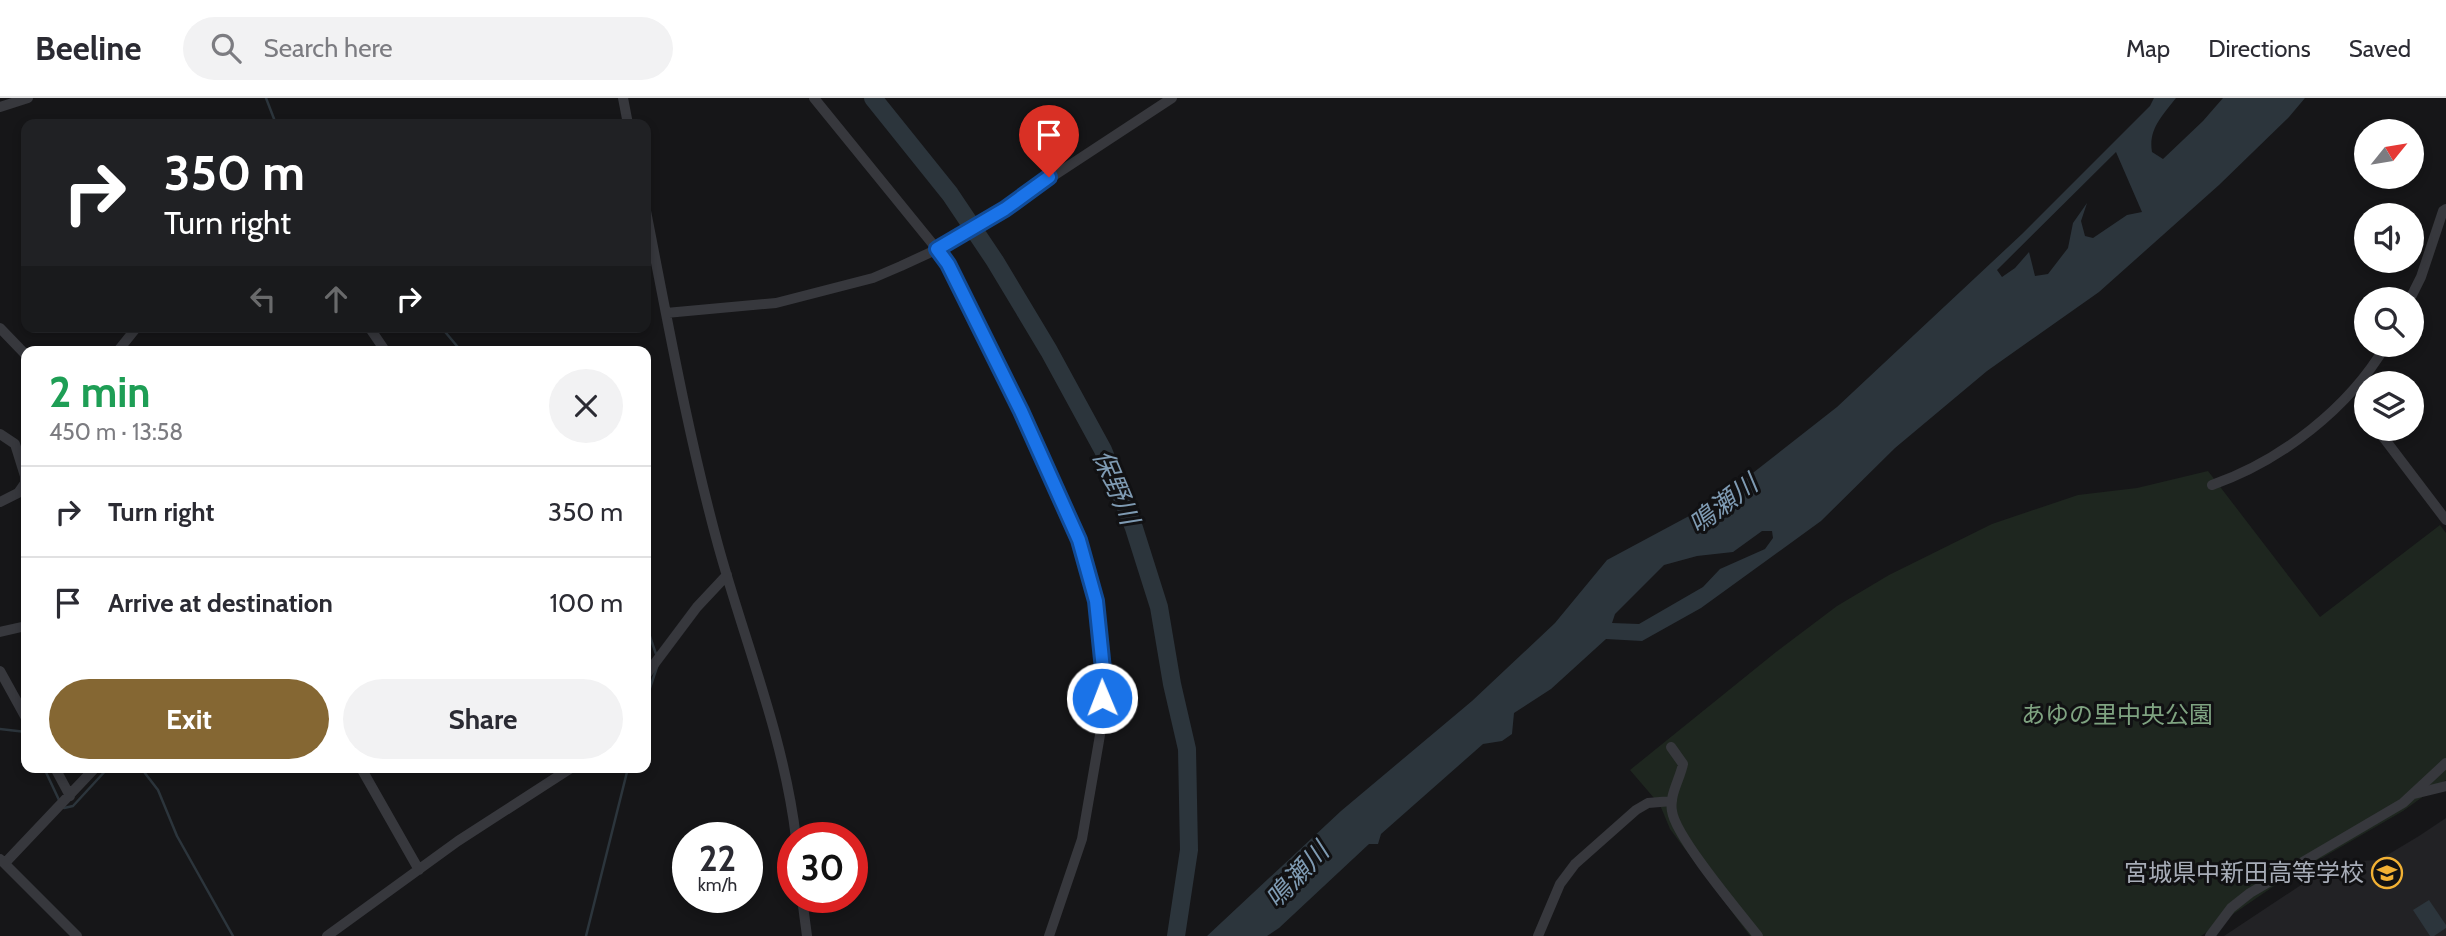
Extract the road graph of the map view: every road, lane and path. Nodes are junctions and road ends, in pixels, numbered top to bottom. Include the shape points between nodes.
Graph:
1 (28, 98) edge
2 (623, 98) edge
3 (814, 98) edge
4 (1172, 98) edge
5 (0, 107) edge
6 (627, 119) edge
7 (2446, 209) edge
8 (651, 236) edge
9 (937, 249) junction
10 (2416, 287) edge
11 (666, 313) junction
12 (0, 328) edge
13 (21, 350) edge
14 (2378, 357) edge
15 (2371, 368) junction
16 (2371, 371) edge
17 (0, 433) edge
18 (2386, 441) edge
19 (21, 461) edge
20 (2212, 485) dead end
21 (21, 489) edge
22 (0, 502) edge
23 (2446, 520) edge
24 (727, 575) junction
25 (21, 627) edge
26 (0, 632) edge
27 (654, 660) edge
28 (0, 671) edge
29 (21, 709) edge
30 (1671, 747) dead end
31 (2446, 763) edge
32 (57, 773) edge
33 (90, 773) edge
34 (364, 773) edge
35 (563, 773) edge
36 (2446, 786) edge
37 (2414, 794) junction
38 (68, 797) junction
39 (1672, 801) junction
40 (794, 822) edge
41 (2, 861) edge
42 (419, 870) junction
43 (805, 913) edge
44 (77, 936) edge
45 (327, 936) edge
46 (807, 936) edge
47 (1049, 936) edge
48 (1538, 936) edge
49 (1758, 936) edge
50 (2210, 936) edge

1 - 5 street
2 - 6 street
3 - 9 street
4 - 9 street
7 - 10 street
8 - 11 street
9 - 11 street via 873,278 776,303
9 - 47 street via 955,277 1060,496 1079,540 1096,601 1104,679 1100,735 1082,839
11 - 24 street via 699,472
12 - 13 street
14 - 15 street
15 - 16 street
15 - 20 street via 2313,426 2259,464
17 - 19 street via 15,444
18 - 23 street
21 - 22 street
24 - 27 street
24 - 40 street via 765,692
25 - 26 street
28 - 29 street
30 - 39 street via 1683,764
31 - 37 street
32 - 38 street
33 - 38 street
34 - 42 street
35 - 42 street
36 - 37 street
37 - 50 street via 2250,893 2231,908
38 - 41 street
39 - 48 street via 1648,803 1636,810 1575,864 1560,884
39 - 49 street via 1680,832
41 - 44 street
42 - 45 street
43 - 46 street

